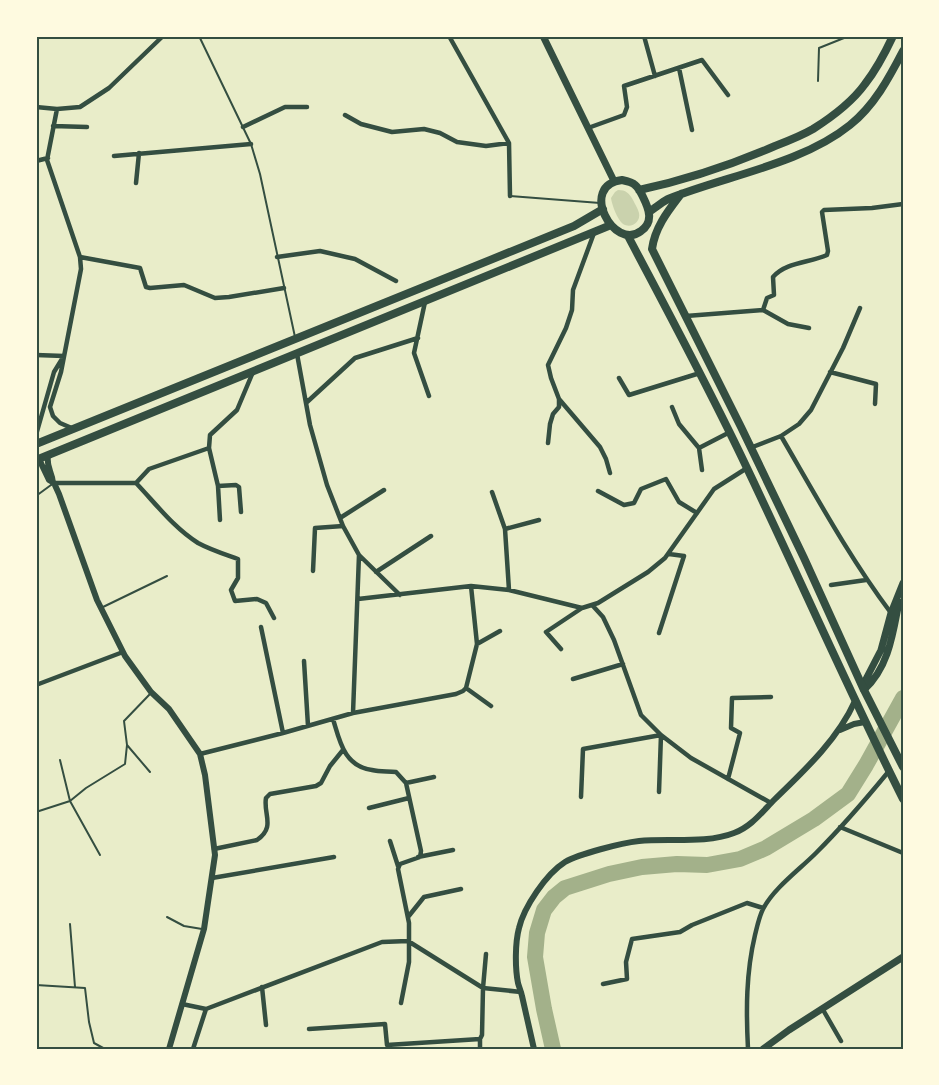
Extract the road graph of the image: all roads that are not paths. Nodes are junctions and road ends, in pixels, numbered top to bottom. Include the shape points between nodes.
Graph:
1 (162, 36) edge
2 (199, 36) edge
3 (449, 36) edge
4 (543, 36) edge
5 (644, 36) edge
6 (849, 36) edge
7 (892, 36) edge
8 (902, 53) edge
9 (679, 68) junction
10 (655, 76) junction
11 (818, 81) dead end
12 (728, 95) dead end
13 (36, 107) edge
14 (307, 107) dead end
15 (57, 109) junction
16 (345, 115) dead end
17 (53, 126) junction
18 (87, 127) dead end
19 (243, 127) junction
20 (588, 128) junction
21 (692, 130) dead end
22 (508, 143) junction
23 (251, 144) junction
24 (139, 153) junction
25 (114, 156) dead end
26 (48, 158) junction
27 (36, 161) edge
28 (614, 181) junction
29 (136, 183) dead end
30 (639, 190) junction
31 (681, 194) junction
32 (510, 196) joint
33 (903, 204) edge
34 (602, 206) junction
35 (650, 212) junction
36 (611, 225) junction
37 (594, 233) junction
38 (628, 236) junction
39 (80, 257) junction
40 (277, 257) junction
41 (657, 257) junction
42 (643, 263) junction
43 (396, 281) dead end
44 (284, 288) junction
45 (425, 302) junction
46 (860, 308) dead end
47 (763, 310) junction
48 (686, 316) junction
49 (809, 328) dead end
50 (418, 338) junction
51 (295, 340) junction
52 (36, 354) edge
53 (297, 354) junction
54 (64, 356) junction
55 (254, 372) junction
56 (830, 372) junction
57 (700, 373) junction
58 (620, 378) dead end
59 (429, 396) dead end
60 (559, 399) junction
61 (306, 403) junction
62 (875, 404) dead end
63 (672, 407) dead end
64 (75, 429) junction
65 (730, 432) junction
66 (36, 435) edge
67 (781, 436) junction
68 (39, 443) edge
69 (548, 443) dead end
70 (209, 448) junction
71 (699, 448) junction
72 (750, 448) junction
73 (48, 455) junction
74 (38, 459) edge
75 (747, 468) junction
76 (702, 471) dead end
77 (610, 473) dead end
78 (54, 483) junction
79 (136, 483) junction
80 (218, 486) junction
81 (384, 490) dead end
82 (598, 491) dead end
83 (492, 492) dead end
84 (36, 496) edge
85 (241, 512) dead end
86 (697, 513) junction
87 (340, 518) junction
88 (220, 520) dead end
89 (539, 520) dead end
90 (343, 526) junction
91 (505, 529) junction
92 (431, 536) dead end
93 (669, 554) junction
94 (359, 555) junction
95 (313, 571) dead end
96 (376, 573) junction
97 (167, 576) dead end
98 (866, 580) junction
99 (831, 585) dead end
100 (902, 585) edge
101 (471, 586) junction
102 (509, 590) junction
103 (400, 595) junction
104 (358, 599) junction
105 (593, 606) junction
106 (101, 608) junction
107 (582, 608) junction
108 (891, 614) junction
109 (274, 618) dead end
110 (261, 627) dead end
111 (500, 631) dead end
112 (658, 633) dead end
113 (477, 645) junction
114 (561, 649) dead end
115 (123, 652) junction
116 (304, 661) dead end
117 (623, 664) junction
118 (573, 679) dead end
119 (36, 685) edge
120 (466, 688) junction
121 (864, 690) junction
122 (152, 692) junction
123 (771, 697) dead end
124 (855, 700) junction
125 (491, 706) dead end
126 (353, 713) junction
127 (333, 719) junction
128 (865, 722) junction
129 (308, 726) junction
130 (837, 731) junction
131 (284, 733) junction
132 (661, 735) junction
133 (127, 745) junction
134 (343, 750) junction
135 (898, 752) edge
136 (200, 754) junction
137 (60, 760) dead end
138 (887, 767) junction
139 (903, 767) edge
140 (150, 772) dead end
141 (434, 777) dead end
142 (728, 779) junction
143 (406, 783) junction
144 (659, 792) dead end
145 (581, 796) dead end
146 (409, 798) junction
147 (903, 799) edge
148 (70, 801) junction
149 (771, 803) junction
150 (369, 808) dead end
151 (36, 812) edge
152 (840, 827) junction
153 (390, 841) dead end
154 (214, 849) junction
155 (453, 850) dead end
156 (903, 853) edge
157 (100, 855) dead end
158 (418, 857) junction
159 (334, 858) dead end
160 (399, 866) junction
161 (212, 878) junction
162 (461, 889) dead end
163 (763, 909) junction
164 (167, 917) dead end
165 (408, 917) junction
166 (70, 924) dead end
167 (204, 929) junction
168 (408, 941) junction
169 (486, 954) dead end
170 (903, 957) edge
171 (603, 984) dead end
172 (36, 985) edge
173 (75, 987) junction
174 (262, 987) junction
175 (483, 988) junction
176 (521, 992) junction
177 (401, 1003) dead end
178 (182, 1004) junction
179 (822, 1008) junction
180 (206, 1009) junction
181 (266, 1025) dead end
182 (309, 1029) dead end
183 (480, 1039) junction
184 (841, 1041) dead end
185 (414, 1046) edge
186 (105, 1049) edge
187 (169, 1049) edge
188 (193, 1049) edge
189 (480, 1049) edge
190 (534, 1049) edge
191 (748, 1049) edge
192 (763, 1049) edge

1 - 15 street via 109,88 80,108
2 - 19 lane
3 - 22 street
4 - 20 main road
5 - 10 street
6 - 11 lane via 819,48
7 - 30 main road via 865,85 810,131 714,169
8 - 31 main road via 876,97 849,126 791,157
9 - 10 street
9 - 12 street via 702,60
9 - 21 street
10 - 20 street via 624,86 624,115
13 - 15 street
14 - 19 street via 285,107
15 - 17 street
16 - 22 street via 361,124 392,132 424,129 457,142 486,146
17 - 18 street
17 - 26 street
19 - 23 lane
20 - 28 main road
22 - 32 street
23 - 24 street
23 - 40 lane
24 - 25 street
24 - 29 street
26 - 27 street
26 - 39 street
28 - 30 main road via 629,181
28 - 34 main road via 604,189
30 - 35 main road
31 - 35 main road
31 - 41 main road via 654,236 652,249
32 - 34 lane
33 - 47 street via 824,210 827,255 786,267 774,275 774,295 767,298
34 - 36 main road
34 - 51 main road via 574,226
35 - 38 main road via 642,231
36 - 37 main road
36 - 38 main road
37 - 45 main road
37 - 60 street via 573,290 566,328 548,365
38 - 42 main road
39 - 44 street via 140,268 150,288 184,285 215,298
39 - 54 street
40 - 43 street via 320,251 355,259
40 - 44 lane
41 - 42 main road via 647,255
41 - 48 main road
42 - 57 main road
44 - 51 lane
45 - 50 street
45 - 53 main road
46 - 56 street
47 - 48 street
47 - 49 street via 789,324
48 - 72 main road
50 - 59 street via 414,353
50 - 61 street via 355,358
51 - 64 main road
52 - 54 street
53 - 55 main road
53 - 61 street
54 - 64 street via 50,407 60,423
54 - 66 street via 54,372
55 - 70 street via 237,410 210,435
55 - 73 main road
56 - 62 street via 876,384
56 - 67 street via 811,410
57 - 58 street via 629,395
57 - 65 main road
60 - 69 street
60 - 77 street via 600,447
61 - 87 street via 327,486
63 - 71 street via 679,424
64 - 68 main road
65 - 71 street
65 - 75 main road
67 - 72 street
67 - 98 street
68 - 74 main road
70 - 79 street via 149,469
70 - 80 street
71 - 76 street
72 - 121 main road
73 - 74 main road
73 - 78 street via 46,463
74 - 78 street
75 - 86 street via 714,489
75 - 124 main road
78 - 79 street
78 - 84 lane
78 - 106 street
79 - 109 street via 197,542 238,559 238,578 231,590 235,601 257,599 266,603
80 - 85 street via 239,487
80 - 88 street
81 - 87 street
82 - 86 street via 624,505 634,502 641,489 666,479 679,502
83 - 91 street
86 - 93 street
87 - 90 street
89 - 91 street
90 - 94 street
90 - 95 street via 315,528
91 - 102 street
92 - 96 street
93 - 105 street
93 - 112 street via 684,556
94 - 96 street
94 - 104 street
96 - 103 street
97 - 106 lane
98 - 99 street
98 - 108 street
100 - 108 main road
100 - 121 main road via 890,645
101 - 102 street
101 - 103 street
101 - 113 street
102 - 107 street
103 - 104 street
104 - 126 street
105 - 107 street
105 - 117 street via 603,617
106 - 115 street
107 - 114 street via 546,632
108 - 121 main road
110 - 131 street
111 - 113 street
113 - 120 street
115 - 119 street
115 - 122 street
116 - 129 street
117 - 118 street
117 - 132 street via 641,716
120 - 125 street
120 - 126 street via 456,694
121 - 124 main road
121 - 135 main road
122 - 133 lane via 124,721
122 - 136 street via 169,708
123 - 142 street via 732,698 730,728 740,733
124 - 128 main road
124 - 130 street
126 - 127 street
127 - 129 street
127 - 134 street
128 - 130 street
128 - 138 main road
129 - 131 street
130 - 149 street via 813,762
131 - 136 street
132 - 142 street
132 - 144 street
132 - 145 street via 583,749
133 - 140 lane
133 - 148 lane via 125,764
134 - 143 street via 357,766 396,772
134 - 154 street via 321,783 266,798 268,826 261,837
135 - 139 main road
136 - 154 street
137 - 148 lane
138 - 147 main road
138 - 152 street
141 - 143 street
142 - 149 street
143 - 146 street
146 - 150 street
146 - 158 street via 421,851
148 - 151 lane
148 - 157 lane
149 - 176 street via 746,828 726,836 638,841 565,862 539,886 519,928 516,955
152 - 156 street
152 - 163 street via 770,897
153 - 160 street
154 - 161 street
155 - 158 street
158 - 160 street
159 - 161 street
160 - 165 street
161 - 167 street
162 - 165 street via 424,897
163 - 171 street via 747,903 680,932 632,939 626,962 627,979
163 - 191 street via 748,978
164 - 167 lane via 184,926
165 - 168 street
166 - 173 lane
167 - 178 street
168 - 174 street via 382,942
168 - 175 street
168 - 177 street via 409,962
169 - 175 street
170 - 179 main road
172 - 173 lane
173 - 186 lane via 85,988 94,1043
174 - 180 street
174 - 181 street
175 - 176 street
175 - 183 street
176 - 190 street
178 - 180 street
178 - 187 street
179 - 184 street
179 - 192 main road
180 - 188 street
182 - 185 street via 386,1024 387,1045
183 - 185 street
183 - 189 street

